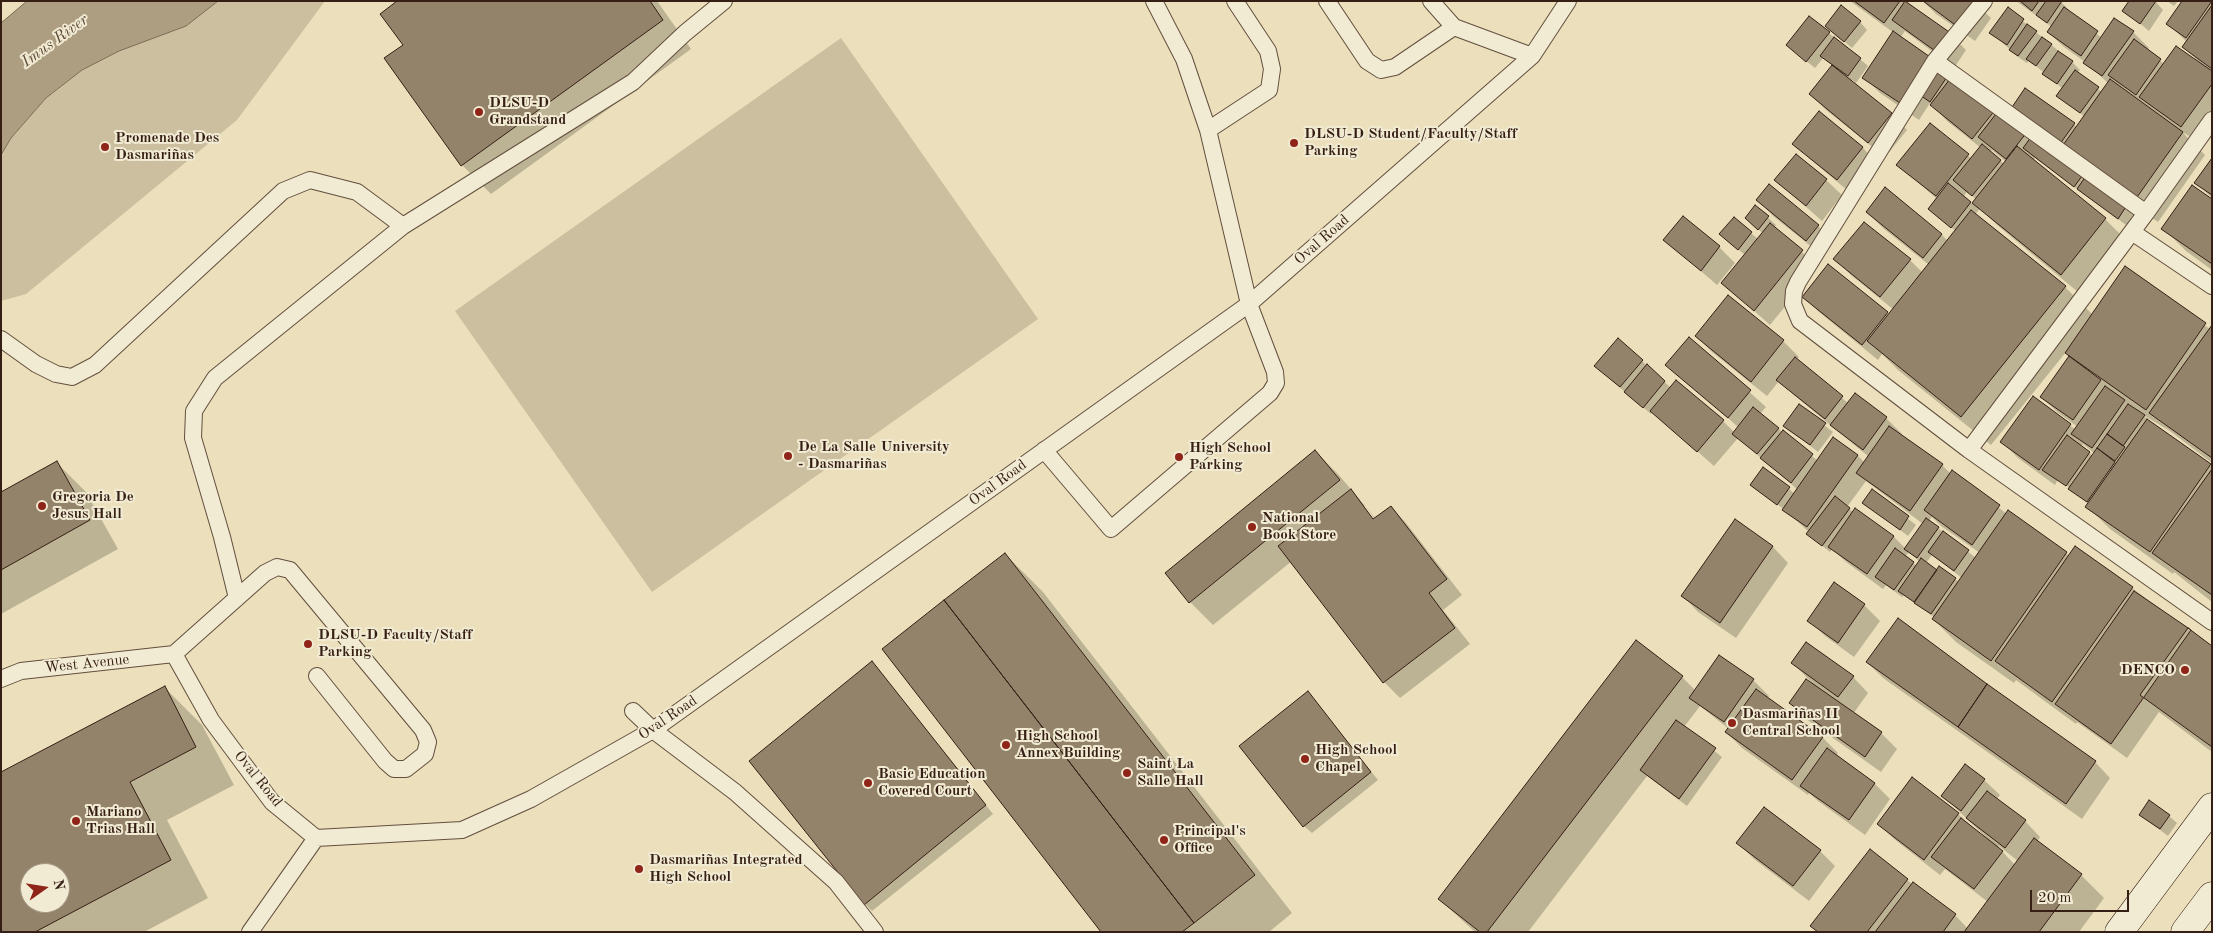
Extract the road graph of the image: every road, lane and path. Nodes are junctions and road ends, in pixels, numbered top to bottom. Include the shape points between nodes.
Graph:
1 (724, 1) edge
2 (1154, 1) edge
3 (1235, 1) edge
4 (1327, 1) edge
5 (1431, 1) edge
6 (1568, 1) edge
7 (1984, 1) edge
8 (1454, 27) junction
9 (1532, 56) junction
10 (1935, 61) junction
11 (2212, 120) edge
12 (1208, 130) junction
13 (2146, 213) junction
14 (403, 226) junction
15 (2132, 232) junction
16 (2212, 286) edge
17 (1249, 304) junction
18 (1, 339) edge
19 (1044, 450) junction
20 (1969, 450) junction
21 (237, 598) junction
22 (2212, 622) edge
23 (174, 654) junction
24 (317, 676) dead end
25 (1, 679) edge
26 (634, 711) dead end
27 (653, 730) junction
28 (2212, 807) edge
29 (316, 838) junction
30 (2212, 896) edge
31 (250, 932) edge
32 (875, 932) edge
33 (2119, 932) edge
34 (2185, 932) edge

1 - 14 lane via 633,82
2 - 12 lane via 1184,60
3 - 12 lane via 1268,51 1272,69 1269,90
4 - 8 lane via 1367,61 1381,70 1395,67
5 - 8 lane
6 - 9 lane, Oval Road
7 - 10 lane
8 - 9 lane
9 - 17 lane, Oval Road
10 - 13 lane
10 - 20 lane via 1798,282 1793,304 1800,321
11 - 13 lane
12 - 17 lane
13 - 15 lane
14 - 18 lane via 357,192 310,180 283,191 95,365 72,377 56,374 36,364
14 - 21 lane via 215,378 194,411 193,438
15 - 16 lane
15 - 20 lane
17 - 19 lane, Oval Road
17 - 19 lane via 1275,372 1276,384 1270,393 1111,529
19 - 27 lane, Oval Road
20 - 22 lane
21 - 23 lane
21 - 24 lane via 265,573 277,567 290,570 423,730 428,742 424,754 406,769 394,769
23 - 25 lane, West Avenue via 21,671
23 - 29 lane, Oval Road via 211,720 272,802
26 - 27 lane
27 - 29 lane, Oval Road via 531,800 462,830
27 - 32 lane via 735,792 829,876
28 - 33 main road
29 - 31 lane
30 - 34 main road

